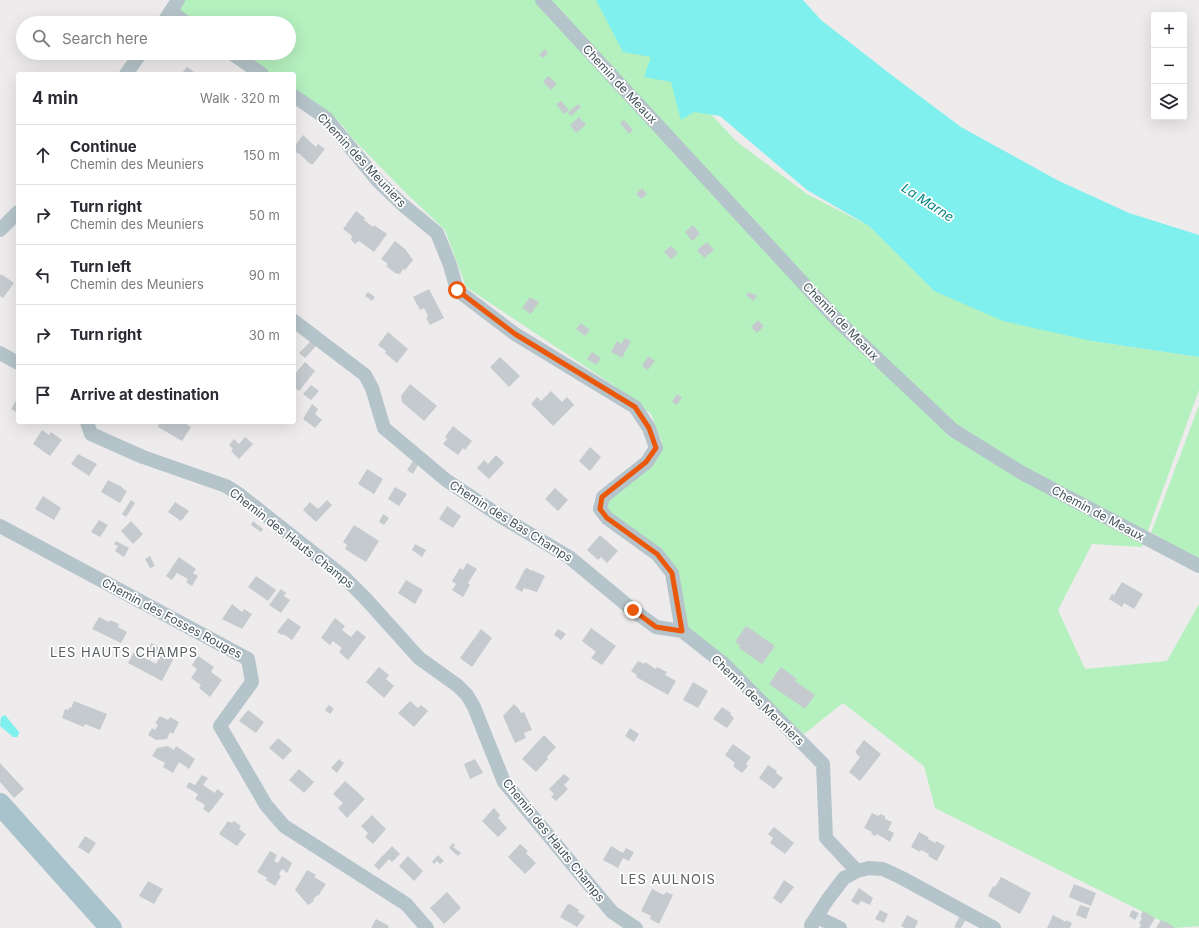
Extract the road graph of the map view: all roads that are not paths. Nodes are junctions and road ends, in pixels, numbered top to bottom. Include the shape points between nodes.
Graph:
1 (542, 0) edge
2 (137, 60) edge
3 (241, 60) edge
4 (128, 72) edge
5 (259, 72) edge
6 (296, 97) edge
7 (16, 214) edge
8 (0, 230) edge
9 (296, 323) edge
10 (0, 353) edge
11 (16, 362) edge
12 (88, 424) edge
13 (0, 526) edge
14 (1199, 566) edge
15 (682, 631) junction
16 (0, 804) edge
17 (857, 870) junction
18 (814, 922) edge
19 (111, 928) edge
20 (427, 928) edge
21 (636, 928) edge
22 (840, 928) edge
23 (994, 928) edge

1 - 14 street, Chemin de Meaux via 839,322 953,430 1022,473
2 - 4 street
3 - 5 street
6 - 15 street, Chemin des Meuniers via 326,118 378,181 437,233 457,290 515,334 635,407 649,428 656,448 646,462 602,497 600,509 607,518 657,554 672,573
7 - 8 street
9 - 15 street, Chemin des Bas Champs via 365,375 372,388 384,428 446,480 569,557 656,627
10 - 11 street
12 - 21 street, Chemin des Hauts Champs via 91,434 143,457 226,486 344,577 419,658 467,695 504,782 612,912
13 - 20 street, Chemin des Fosses Rouges via 248,659 252,682 220,726 266,805 284,826 406,904
15 - 17 street, Chemin des Meuniers via 724,664 822,764 826,838
16 - 19 main road
17 - 18 street via 844,878
17 - 23 street via 883,869
18 - 22 street

